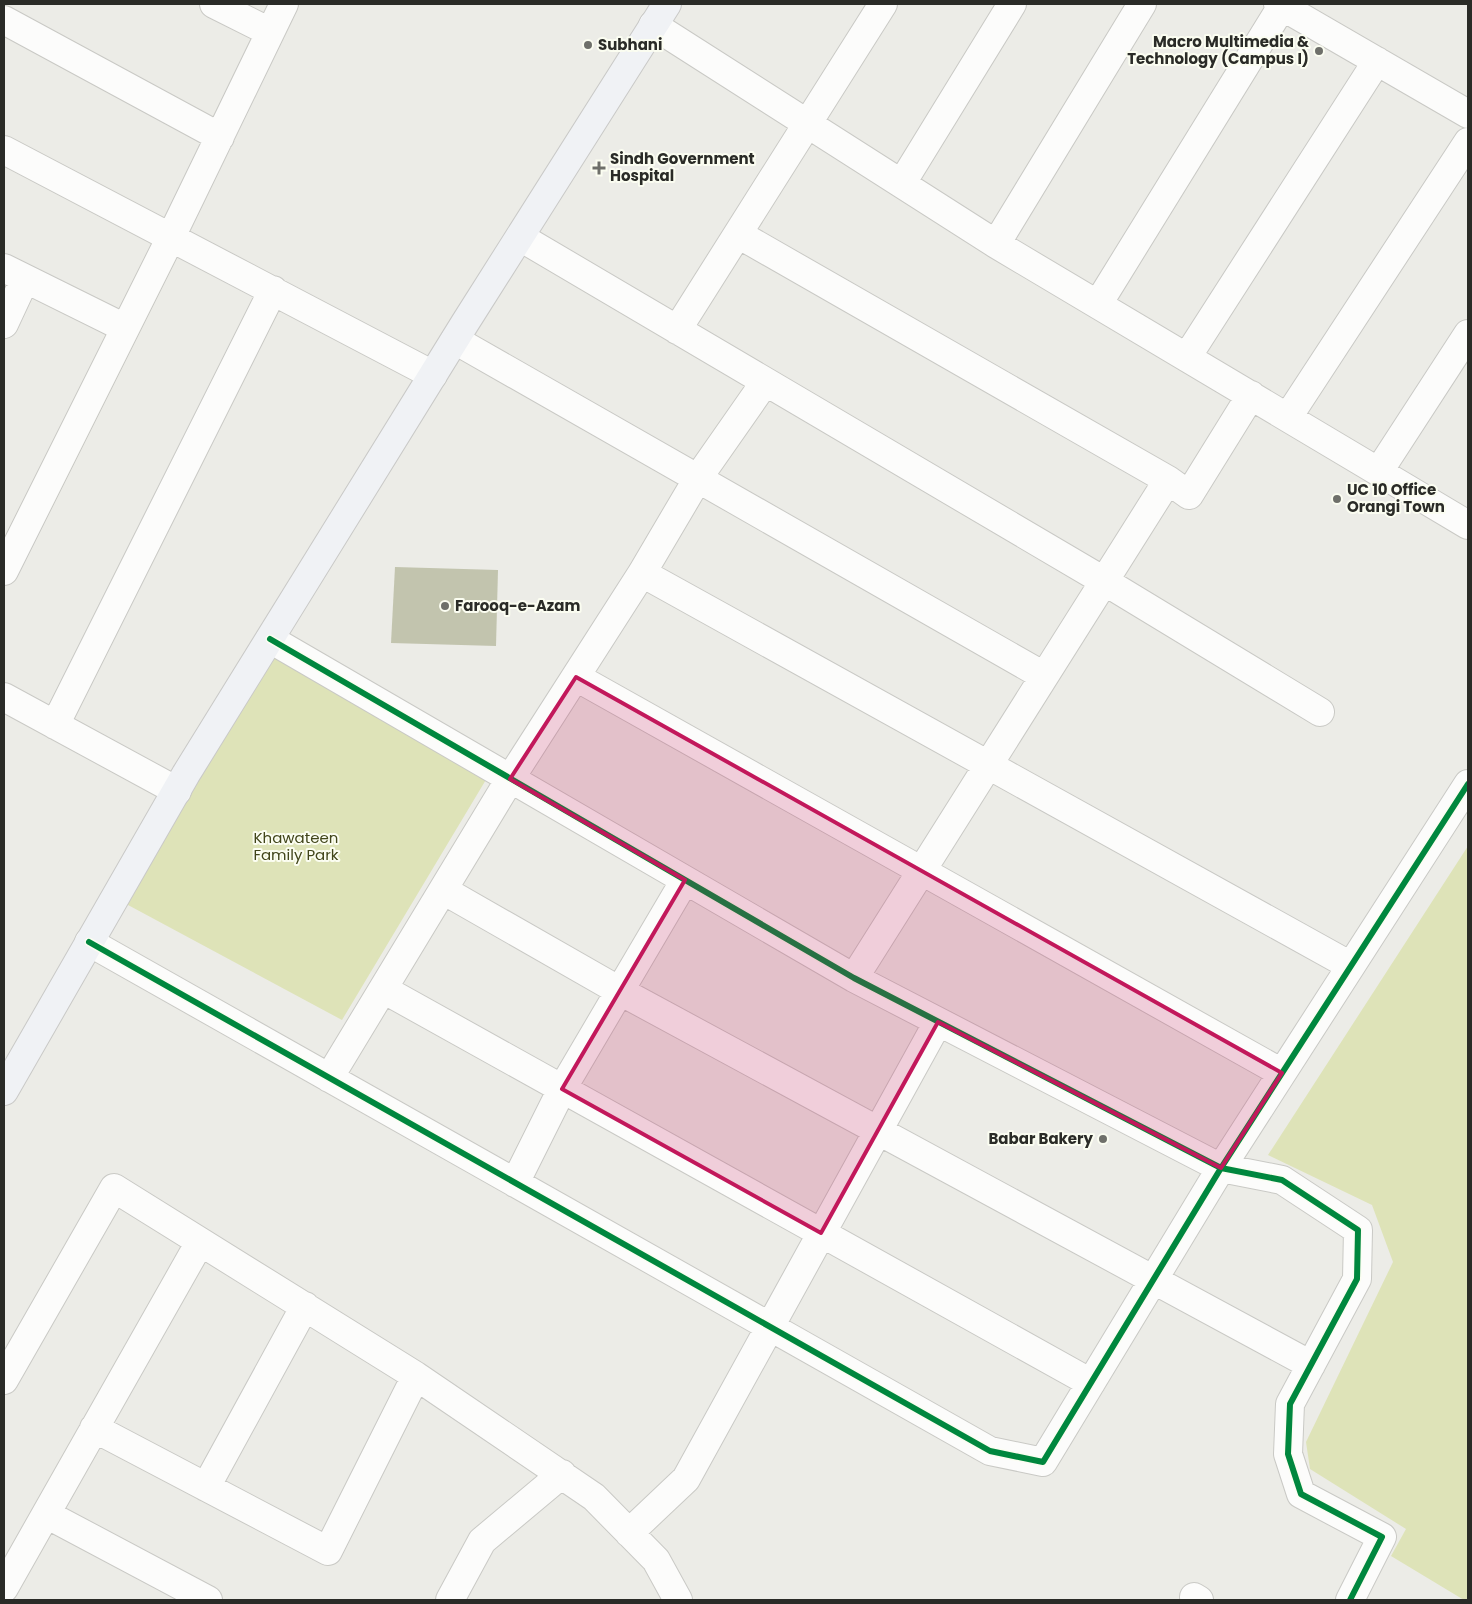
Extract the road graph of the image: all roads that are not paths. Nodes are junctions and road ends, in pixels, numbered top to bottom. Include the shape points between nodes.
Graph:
1 (214, 4) edge
2 (284, 4) edge
3 (883, 4) edge
4 (1012, 4) edge
5 (1142, 4) edge
6 (1280, 5) edge
7 (660, 14) edge
8 (4, 20) edge
9 (270, 32) junction
10 (1377, 61) junction
11 (1468, 114) edge
12 (809, 124) junction
13 (220, 137) junction
14 (1468, 142) edge
15 (4, 150) edge
16 (902, 183) junction
17 (738, 234) junction
18 (171, 237) junction
19 (520, 237) junction
20 (996, 244) junction
21 (15, 274) edge
22 (273, 290) junction
23 (1098, 304) junction
24 (4, 324) edge
25 (125, 328) junction
26 (677, 330) junction
27 (1468, 334) edge
28 (454, 340) junction
29 (1187, 357) junction
30 (433, 375) junction
31 (765, 382) junction
32 (1251, 396) junction
33 (1288, 417) junction
34 (1379, 471) junction
35 (698, 478) junction
36 (1168, 480) junction
37 (1468, 524) edge
38 (4, 571) edge
39 (642, 573) junction
40 (1104, 581) junction
41 (270, 639) junction
42 (1044, 676) junction
43 (576, 677) junction
44 (4, 697) edge
45 (1320, 712) dead end
46 (55, 725) junction
47 (988, 765) junction
48 (510, 779) junction
49 (1468, 784) edge
50 (177, 791) junction
51 (922, 871) junction
52 (685, 880) junction
53 (443, 890) junction
54 (89, 942) junction
55 (1351, 966) junction
56 (854, 978) junction
57 (383, 989) junction
58 (618, 990) junction
59 (938, 1022) junction
60 (1282, 1073) junction
61 (329, 1078) junction
62 (562, 1089) junction
63 (4, 1091) edge
64 (878, 1131) junction
65 (1221, 1168) junction
66 (515, 1183) junction
67 (821, 1233) junction
68 (200, 1242) junction
69 (1153, 1280) junction
70 (305, 1306) junction
71 (770, 1327) junction
72 (1311, 1365) junction
73 (416, 1376) junction
74 (4, 1380) edge
75 (1091, 1383) junction
76 (94, 1428) junction
77 (562, 1474) junction
78 (206, 1487) junction
79 (46, 1514) junction
80 (629, 1533) junction
81 (4, 1588) edge
82 (208, 1600) edge
83 (450, 1600) edge
84 (678, 1600) edge
85 (1350, 1600) edge

1 - 9 street
2 - 9 street
3 - 12 street
4 - 16 street
5 - 20 street
6 - 10 street
6 - 23 street
7 - 12 street
7 - 19 main road
8 - 13 street
9 - 13 street
10 - 11 street
10 - 29 street
12 - 16 street
12 - 17 street
13 - 18 street
14 - 33 street
15 - 18 street
16 - 20 street
17 - 26 street
17 - 36 street
18 - 22 street
18 - 25 street
19 - 26 street
19 - 28 main road
20 - 23 street
21 - 24 street
21 - 25 street
22 - 30 street
22 - 46 street
23 - 29 street
25 - 38 street
26 - 31 street
27 - 34 street
28 - 30 main road
28 - 35 street
29 - 32 street
30 - 41 main road
31 - 35 street
31 - 40 street
32 - 33 street
32 - 36 street via 1189,495
33 - 34 street
34 - 37 street
35 - 39 street
35 - 42 street
36 - 40 street
39 - 43 street
39 - 47 street
40 - 42 street
40 - 45 street
41 - 48 street
41 - 50 main road
42 - 47 street
43 - 48 street
43 - 51 street
44 - 46 street
46 - 50 street
47 - 51 street
47 - 55 street
48 - 52 street
48 - 53 street
49 - 55 street
50 - 54 main road
51 - 56 street
51 - 60 street
52 - 56 street
52 - 58 street
53 - 57 street
53 - 58 street
54 - 61 street
54 - 63 main road
55 - 60 street
56 - 59 street
57 - 61 street
57 - 62 street
58 - 62 street
58 - 64 street
59 - 64 street
59 - 65 street
60 - 65 street
61 - 66 street
62 - 66 street
62 - 67 street
64 - 67 street
64 - 69 street
65 - 69 street
65 - 72 street via 1282,1180 1358,1230 1356,1279
66 - 71 street
67 - 71 street
67 - 75 street
68 - 70 street
68 - 74 street via 114,1188
68 - 76 street
69 - 72 street
69 - 75 street
70 - 73 street
70 - 78 street
71 - 75 street via 990,1451 1043,1462
71 - 80 street via 686,1478
72 - 85 street via 1290,1404 1288,1454 1301,1494 1382,1537
73 - 77 street
73 - 78 street via 328,1551
76 - 78 street
76 - 79 street
77 - 80 street via 594,1497
77 - 83 street via 482,1541
79 - 81 street
79 - 82 street
80 - 84 street via 656,1560

